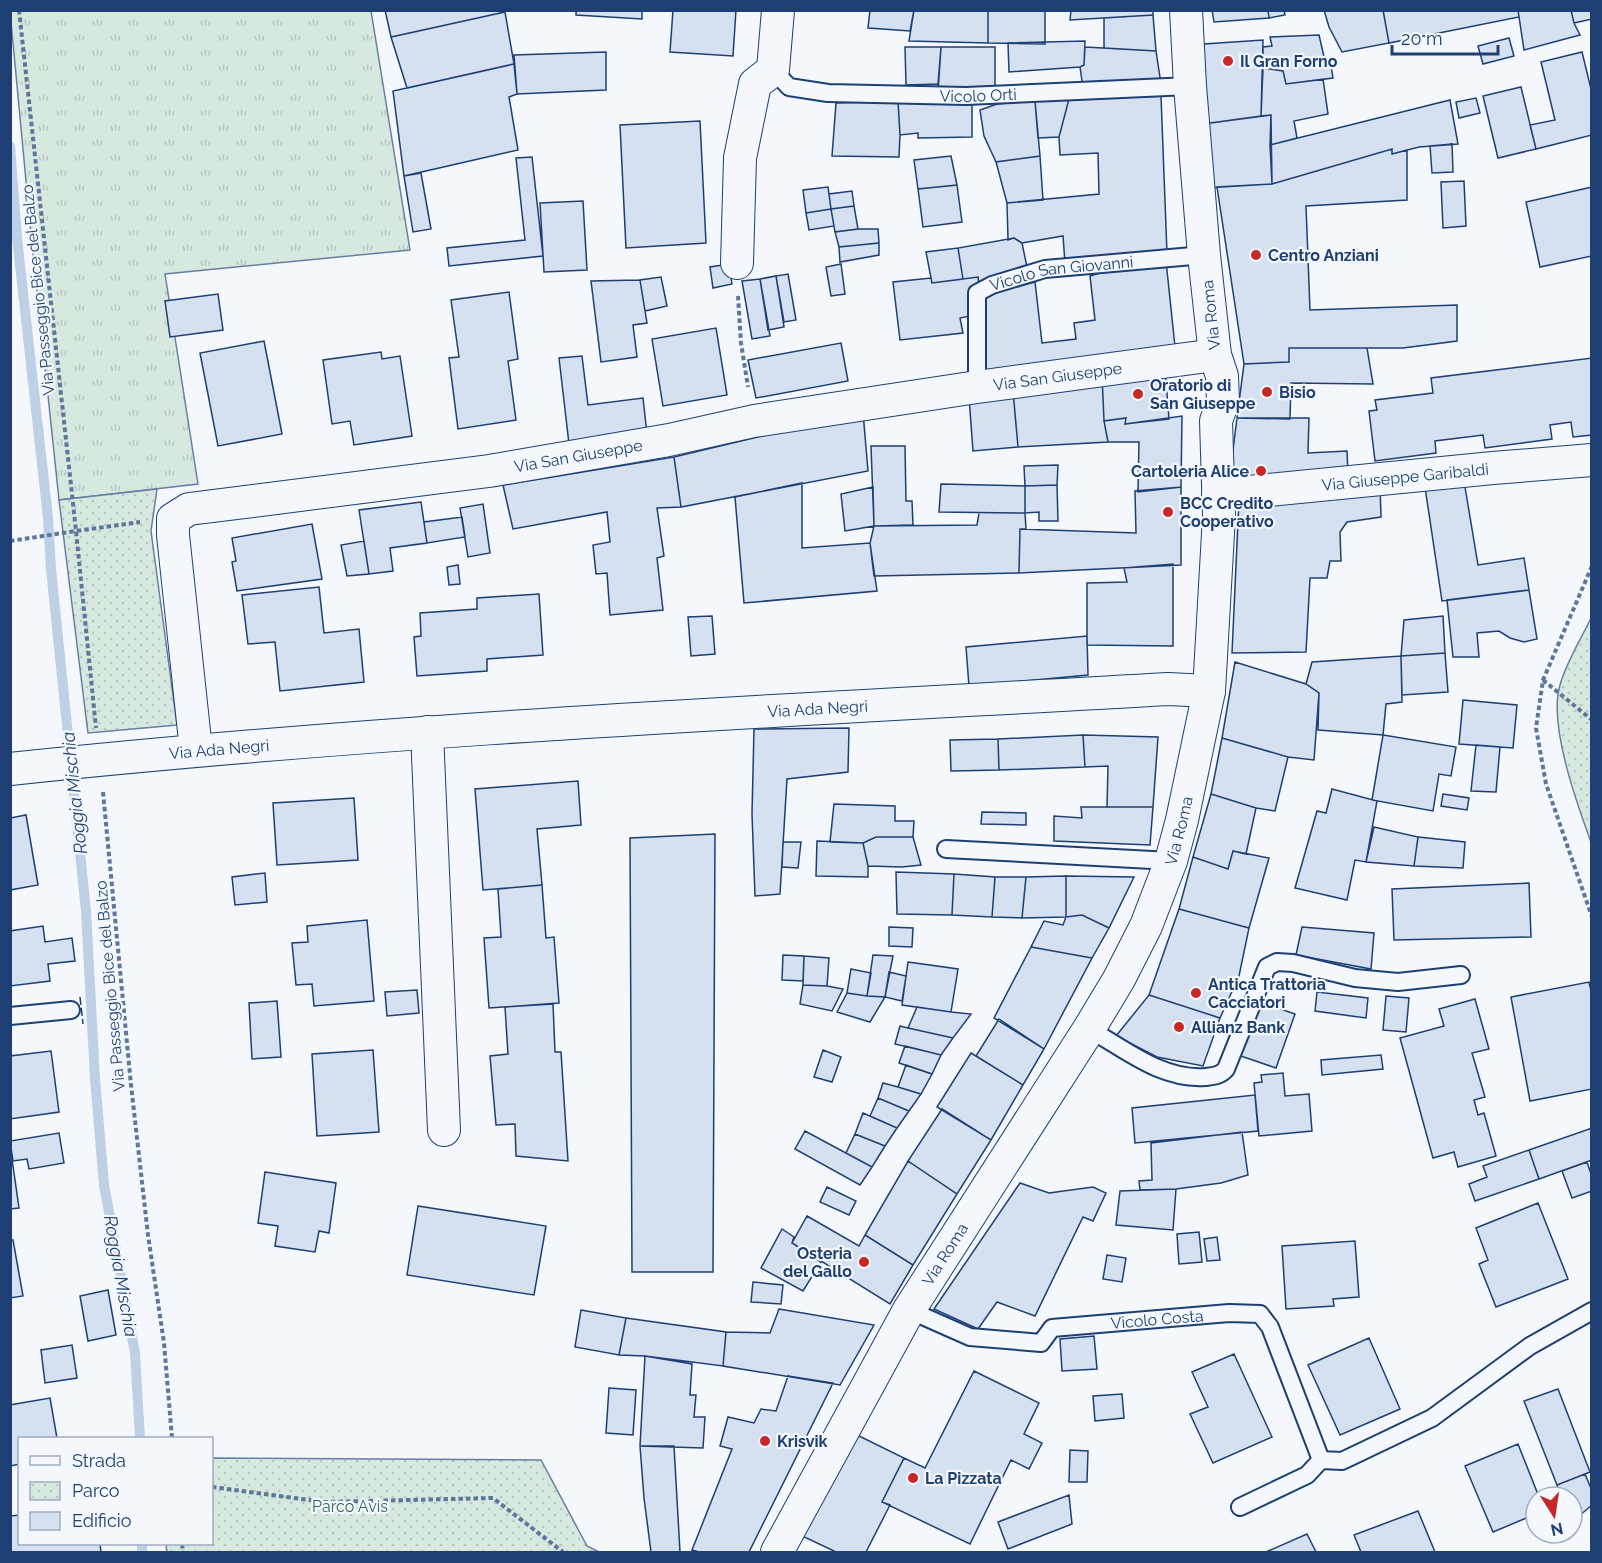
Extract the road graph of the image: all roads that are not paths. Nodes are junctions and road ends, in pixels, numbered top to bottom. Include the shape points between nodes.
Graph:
1 (778, 10) edge
2 (1186, 10) edge
3 (773, 70) junction
4 (1190, 86) junction
5 (1204, 255) junction
6 (737, 263) road end
7 (1215, 355) junction
8 (977, 387) junction
9 (1592, 460) edge
10 (1218, 495) junction
11 (1209, 691) junction
12 (427, 732) junction
13 (196, 750) junction
14 (10, 769) edge
15 (946, 849) dead end
16 (1170, 861) junction
17 (1461, 975) dead end
18 (71, 1010) dead end
19 (10, 1016) edge
20 (1089, 1029) junction
21 (444, 1130) dead end
22 (909, 1310) junction
23 (1592, 1311) edge
24 (1321, 1460) junction
25 (1240, 1508) dead end
26 (777, 1552) edge

1 - 3 street
2 - 4 street, Via Roma
3 - 4 lane, Vicolo Orti via 789,87 828,93 966,96
3 - 6 street via 755,84 742,147
4 - 5 street, Via Roma
5 - 7 street, Via Roma
5 - 8 lane, Vicolo San Giovanni via 1045,270 977,293
7 - 8 street, Via San Giuseppe
7 - 10 street, Via Roma via 1222,376 1223,401 1216,421
8 - 13 street, Via San Giuseppe via 754,421 489,471 189,509 173,519 173,535
9 - 10 street, Via Giuseppe Garibaldi
10 - 11 street, Via Roma
11 - 12 street, Via Ada Negri via 1168,689
11 - 16 street, Via Roma
12 - 13 street, Via Ada Negri
12 - 21 street
13 - 14 street, Via Ada Negri
15 - 16 lane
16 - 20 street, Via Roma via 1146,926
17 - 20 lane via 1398,982 1354,978 1277,962 1267,967 1226,1069 1212,1076 1187,1077 1164,1072
18 - 19 lane
20 - 22 street, Via Roma
22 - 24 lane, Vicolo Costa via 970,1336 1041,1343 1052,1328 1229,1313 1260,1314 1270,1327
22 - 26 street, Via Roma
23 - 24 lane via 1530,1346 1432,1419 1342,1461
24 - 25 lane via 1307,1474

